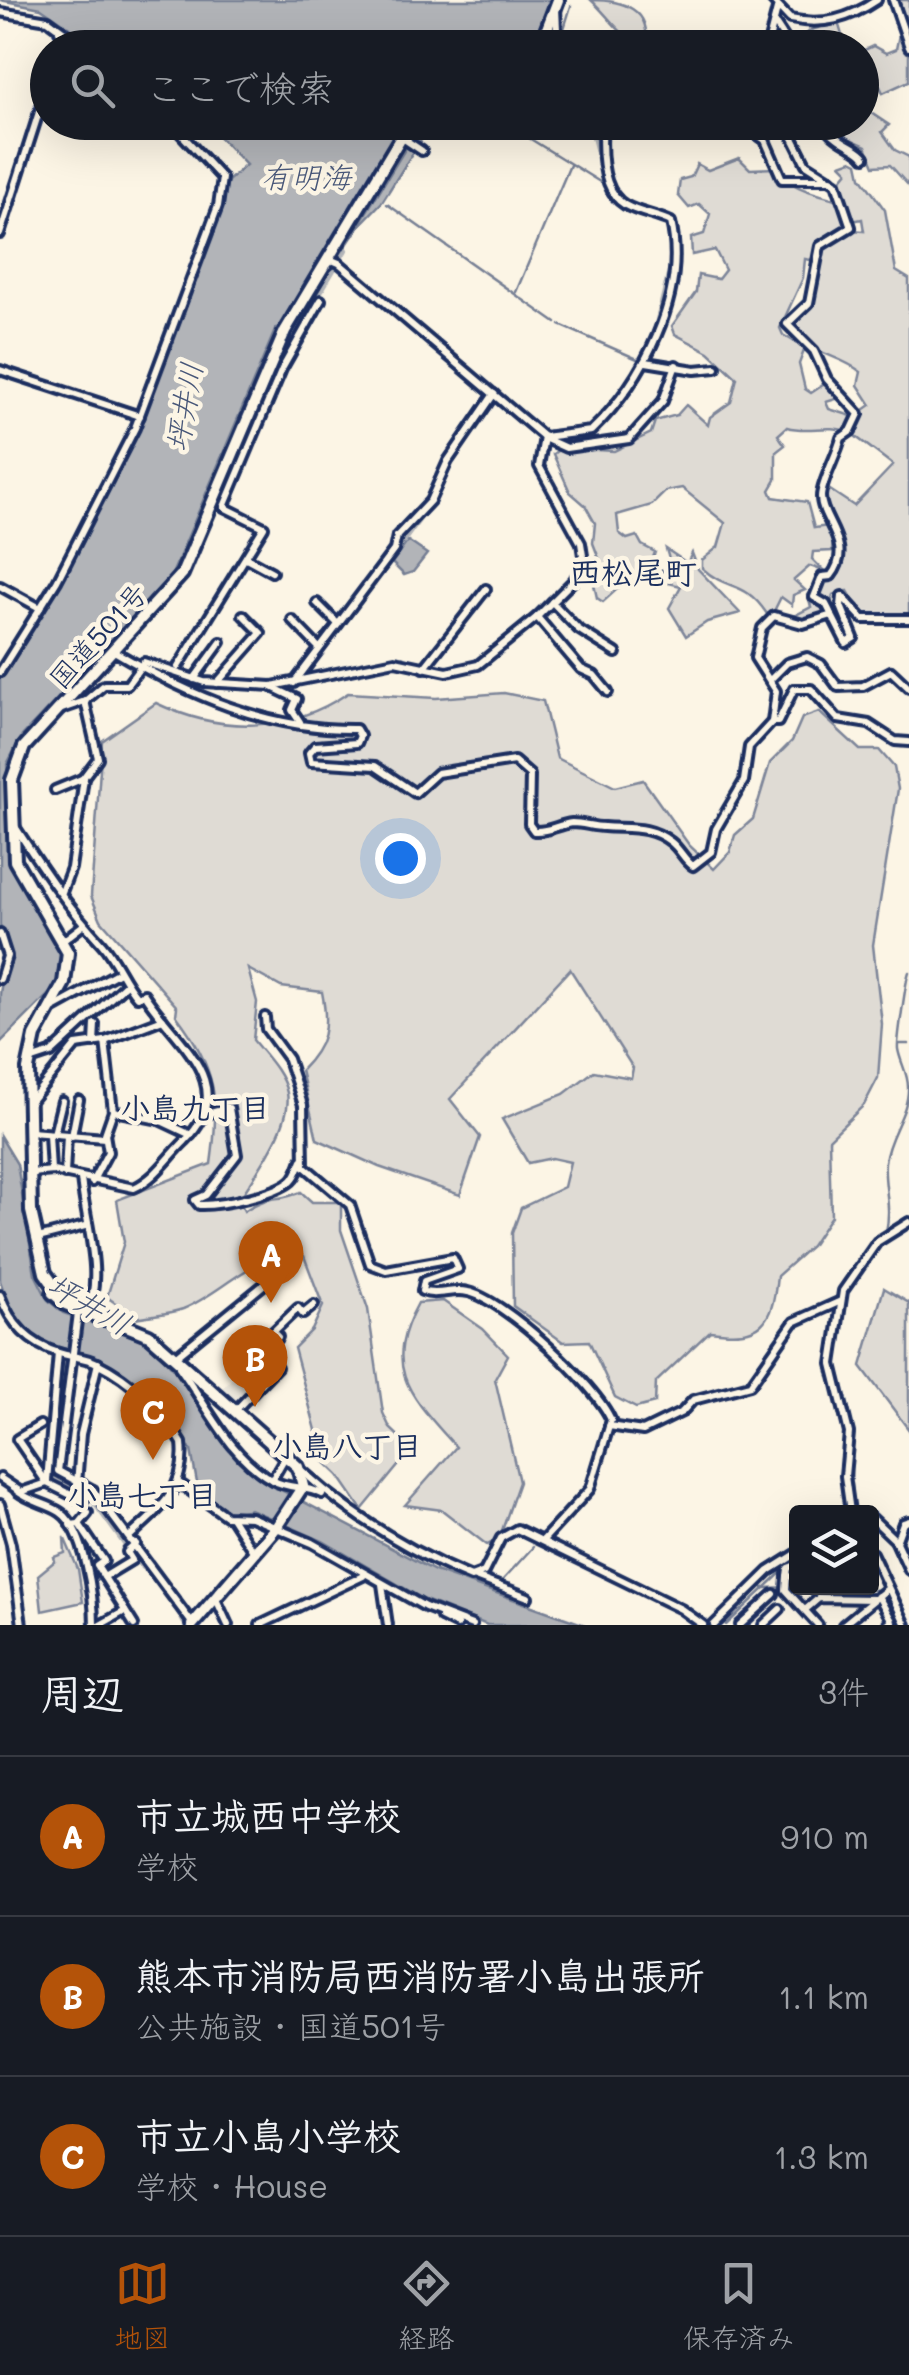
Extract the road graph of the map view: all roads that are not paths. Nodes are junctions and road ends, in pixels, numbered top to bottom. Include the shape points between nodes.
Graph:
1 (772, 0) edge
2 (877, 0) edge
3 (893, 0) edge
4 (556, 4) edge
5 (777, 9) junction
6 (0, 12) edge
7 (48, 20) junction
8 (776, 24) junction
9 (54, 30) edge
10 (62, 30) edge
11 (546, 30) edge
12 (558, 30) edge
13 (774, 30) edge
14 (780, 30) edge
15 (909, 46) edge
16 (30, 140) edge
17 (187, 140) edge
18 (401, 140) edge
19 (408, 140) edge
20 (602, 140) edge
21 (765, 140) edge
22 (794, 140) edge
23 (836, 140) edge
24 (419, 150) dead end
25 (865, 157) dead end
26 (831, 178) junction
27 (0, 234) edge
28 (318, 274) junction
29 (321, 300) dead end
30 (646, 362) junction
31 (676, 365) junction
32 (716, 368) dead end
33 (1, 372) edge
34 (630, 383) junction
35 (620, 392) dead end
36 (493, 395) junction
37 (140, 416) junction
38 (544, 438) junction
39 (248, 559) junction
40 (272, 572) dead end
41 (0, 586) edge
42 (486, 589) dead end
43 (552, 602) junction
44 (317, 603) dead end
45 (40, 608) junction
46 (243, 616) dead end
47 (832, 616) junction
48 (537, 617) junction
49 (909, 619) edge
50 (292, 620) dead end
51 (338, 624) junction
52 (221, 642) dead end
53 (320, 648) junction
54 (114, 651) junction
55 (616, 653) dead end
56 (140, 666) junction
57 (178, 667) dead end
58 (425, 667) junction
59 (0, 672) edge
60 (195, 677) junction
61 (770, 680) junction
62 (217, 681) junction
63 (294, 684) junction
64 (272, 686) junction
65 (909, 688) edge
66 (608, 692) dead end
67 (85, 701) junction
68 (62, 709) junction
69 (300, 722) dead end
70 (772, 722) junction
71 (909, 742) edge
72 (83, 778) junction
73 (56, 790) dead end
74 (14, 824) junction
75 (62, 892) junction
76 (82, 926) junction
77 (0, 934) edge
78 (64, 940) junction
79 (2, 949) edge
80 (120, 972) junction
81 (0, 980) edge
82 (126, 984) junction
83 (48, 1010) junction
84 (265, 1017) dead end
85 (164, 1019) junction
86 (94, 1024) dead end
87 (105, 1041) junction
88 (94, 1042) junction
89 (29, 1060) junction
90 (79, 1100) dead end
91 (62, 1101) dead end
92 (28, 1104) junction
93 (114, 1111) junction
94 (203, 1115) junction
95 (29, 1132) junction
96 (52, 1134) junction
97 (70, 1135) junction
98 (192, 1135) junction
99 (105, 1138) junction
100 (302, 1160) junction
101 (51, 1171) junction
102 (31, 1173) junction
103 (66, 1174) junction
104 (81, 1178) junction
105 (92, 1182) junction
106 (909, 1222) edge
107 (85, 1226) junction
108 (36, 1239) junction
109 (283, 1269) dead end
110 (0, 1295) edge
111 (842, 1301) junction
112 (314, 1305) dead end
113 (82, 1314) junction
114 (122, 1324) junction
115 (65, 1354) junction
116 (175, 1357) junction
117 (98, 1363) junction
118 (59, 1370) junction
119 (68, 1372) junction
120 (235, 1411) junction
121 (40, 1425) dead end
122 (609, 1426) junction
123 (286, 1456) junction
124 (298, 1467) junction
125 (0, 1478) edge
126 (272, 1480) junction
127 (47, 1483) junction
128 (179, 1483) junction
129 (77, 1484) junction
130 (92, 1490) junction
131 (17, 1491) junction
132 (300, 1492) junction
133 (328, 1495) junction
134 (0, 1504) edge
135 (849, 1505) edge
136 (88, 1512) dead end
137 (231, 1517) junction
138 (909, 1521) edge
139 (75, 1524) junction
140 (879, 1525) edge
141 (276, 1528) junction
142 (130, 1536) junction
143 (544, 1539) junction
144 (896, 1542) junction
145 (136, 1544) junction
146 (255, 1553) junction
147 (789, 1558) edge
148 (909, 1570) edge
149 (879, 1572) edge
150 (363, 1576) dead end
151 (104, 1577) junction
152 (476, 1577) junction
153 (382, 1584) junction
154 (886, 1590) junction
155 (774, 1594) dead end
156 (791, 1595) edge
157 (528, 1597) dead end
158 (876, 1597) junction
159 (215, 1598) junction
160 (780, 1609) dead end
161 (805, 1610) junction
162 (125, 1611) junction
163 (437, 1613) junction
164 (751, 1615) junction
165 (192, 1624) edge
166 (22, 1625) edge
167 (97, 1625) edge
168 (134, 1625) edge
169 (228, 1625) edge
170 (260, 1625) edge
171 (388, 1625) edge
172 (456, 1625) edge
173 (472, 1625) edge
174 (703, 1625) edge
175 (714, 1625) edge
176 (740, 1625) edge
177 (761, 1625) edge
178 (818, 1625) edge
179 (843, 1625) edge
180 (887, 1625) edge
181 (906, 1625) edge

1 - 5 street
2 - 5 street via 857,14 825,22 794,20
3 - 15 street
4 - 11 highway
4 - 12 street
5 - 8 street
6 - 7 street
7 - 9 street
7 - 10 street
8 - 13 street
8 - 14 street
16 - 27 street
17 - 37 street via 222,178 222,195
18 - 28 highway, 国道501号
19 - 24 street
20 - 30 street via 617,198 672,224 672,274
21 - 26 street via 782,179
22 - 26 street via 806,164
23 - 25 street
26 - 47 street via 851,227 822,243 809,303 786,324 858,414 840,440 821,500 838,531 838,562 814,596
28 - 36 street via 337,262
28 - 54 highway, 国道501号 via 285,331 182,574
29 - 39 street via 282,369 224,507 264,527
30 - 31 street
30 - 34 street
31 - 32 street
31 - 38 street via 662,401 629,439 566,448
33 - 37 street
34 - 35 street
34 - 38 street via 591,431
36 - 38 street
36 - 51 street via 448,460 430,501 405,525
37 - 45 street
38 - 43 street via 539,466 585,556 579,573
39 - 40 street
39 - 57 street
41 - 45 street
42 - 58 street
43 - 48 street
43 - 55 street
44 - 51 street
45 - 59 street
46 - 62 street via 262,632
47 - 49 street via 850,644 853,630 842,596 863,619
47 - 61 street via 803,624 768,620 755,658
48 - 58 street via 478,665 446,672
48 - 66 street
50 - 53 street
51 - 53 street
52 - 60 street
53 - 63 street
54 - 56 street
54 - 68 highway, 国道501号
56 - 60 street via 148,662
56 - 67 street via 127,685 101,686
56 - 70 street via 196,696 254,715 356,729 357,743 315,746 310,762 374,766 415,792 437,773 514,761 530,775 534,831 589,822 650,829 693,866 712,852 716,829 744,781 749,746
58 - 63 street via 396,660
60 - 62 street
61 - 65 street via 786,663 807,657 838,688 863,686 892,671
61 - 70 street via 778,697
62 - 64 street
63 - 64 street
64 - 69 street via 298,699 292,710
67 - 68 street
67 - 72 street via 98,758
68 - 74 highway, 国道501号 via 17,757
70 - 71 street via 782,716 790,692 807,687 838,719
72 - 73 street
72 - 75 street via 72,868
74 - 75 street via 36,864
74 - 78 highway, 国道501号 via 18,869
75 - 76 street
76 - 78 street
76 - 80 street
77 - 79 street
78 - 83 highway via 67,975
79 - 81 street
80 - 82 street
80 - 83 street
82 - 85 street
82 - 89 street via 52,1053
83 - 89 highway
84 - 100 street via 303,1105
85 - 87 street
85 - 94 street via 201,1071
86 - 88 street
87 - 88 street
87 - 93 street
88 - 92 street via 72,1047
89 - 92 highway
90 - 97 street
91 - 96 street
92 - 95 highway
93 - 98 street
93 - 99 street
94 - 98 street
94 - 100 street via 229,1108 237,1156 195,1200 200,1205 246,1200 285,1184
95 - 96 street
95 - 102 highway
96 - 97 street
96 - 101 street
97 - 99 street
97 - 103 street
98 - 105 street via 134,1188
99 - 105 street via 108,1152
100 - 122 street via 350,1205 370,1264 386,1270 444,1256 456,1260 458,1269 424,1281 422,1291 473,1293 526,1326 585,1380 608,1413
101 - 102 street
101 - 103 street
102 - 108 highway
103 - 104 street
104 - 105 street
104 - 107 street
106 - 111 street via 877,1242
107 - 108 street
107 - 113 street via 95,1266 94,1303
108 - 113 highway via 52,1288
109 - 116 street
110 - 115 street via 20,1330
111 - 122 street via 794,1322 750,1385 692,1400 643,1432
111 - 135 street via 832,1364 849,1433
112 - 120 street via 302,1314 298,1308 273,1332 278,1337 263,1355 277,1368
113 - 114 highway
113 - 115 street
114 - 116 highway via 149,1334
114 - 126 street via 175,1362 231,1444
115 - 117 street
115 - 118 street
115 - 119 street
116 - 120 highway
117 - 128 street via 141,1394 175,1432 183,1452
117 - 129 street
118 - 119 street
118 - 127 street
119 - 129 street via 58,1471
120 - 123 highway
121 - 127 street via 17,1438
122 - 143 street via 590,1489
123 - 124 highway
123 - 126 street
124 - 132 highway
124 - 133 street
125 - 131 street
126 - 132 street
127 - 130 street via 70,1497 86,1499
127 - 131 street
128 - 137 street
128 - 142 street via 162,1509
129 - 130 street
130 - 142 street
131 - 139 street
132 - 133 street
132 - 141 highway
133 - 152 street via 415,1551
134 - 166 street
136 - 139 street
137 - 141 street
137 - 146 street
138 - 144 street
139 - 151 street via 104,1561 97,1566
139 - 167 street
140 - 144 street
141 - 146 highway
141 - 153 street
142 - 145 street
143 - 152 street via 509,1531
143 - 174 street
144 - 148 street
145 - 151 street via 127,1552 132,1560
145 - 165 street
146 - 159 highway
147 - 175 street
149 - 154 street
150 - 170 street
151 - 162 street
152 - 157 street
153 - 163 street
153 - 171 street
154 - 158 street
154 - 181 street
155 - 164 street
156 - 161 street
158 - 161 street via 819,1598
158 - 179 street
158 - 180 street via 892,1621
159 - 165 highway
159 - 169 street
160 - 177 street
161 - 178 street
162 - 167 street
162 - 168 street
163 - 172 street
163 - 173 street
164 - 176 street
164 - 177 street

